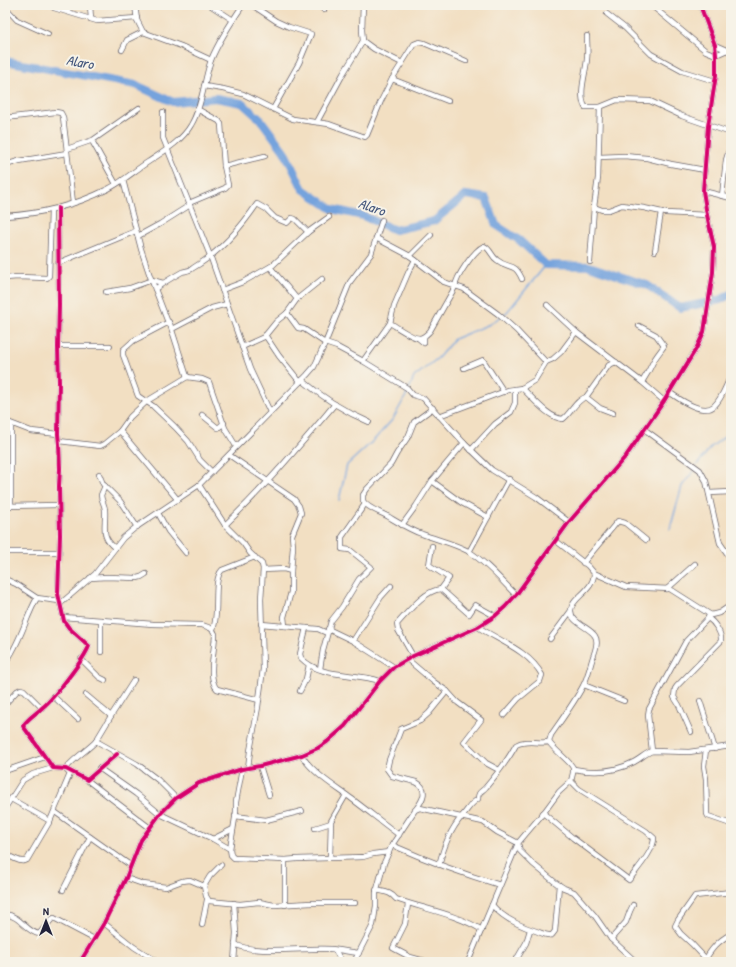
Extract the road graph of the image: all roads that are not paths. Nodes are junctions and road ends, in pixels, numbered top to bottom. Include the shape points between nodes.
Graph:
1 (51, 5) edge
2 (90, 5) edge
3 (135, 5) edge
4 (210, 5) edge
5 (243, 5) edge
6 (252, 5) edge
7 (319, 5) edge
8 (363, 5) edge
9 (651, 5) edge
10 (700, 5) edge
11 (5, 6) edge
12 (324, 10) dead end
13 (607, 14) dead end
14 (137, 18) junction
15 (91, 19) junction
16 (233, 20) junction
17 (143, 32) junction
18 (48, 34) dead end
19 (587, 36) dead end
20 (363, 41) junction
21 (715, 45) junction
22 (122, 50) dead end
23 (729, 51) edge
24 (716, 55) junction
25 (211, 60) junction
26 (466, 61) dead end
27 (402, 63) junction
28 (392, 79) junction
29 (715, 81) junction
30 (204, 86) junction
31 (448, 101) dead end
32 (600, 107) junction
33 (139, 108) dead end
34 (197, 109) junction
35 (273, 109) junction
36 (163, 112) dead end
37 (5, 118) edge
38 (316, 122) junction
39 (708, 126) junction
40 (731, 133) edge
41 (92, 141) junction
42 (731, 144) edge
43 (167, 149) junction
44 (67, 151) junction
45 (265, 156) dead end
46 (599, 156) junction
47 (5, 165) edge
48 (224, 166) junction
49 (705, 170) junction
50 (123, 180) junction
51 (116, 184) junction
52 (703, 191) junction
53 (722, 196) junction
54 (731, 198) edge
55 (73, 203) junction
56 (190, 204) junction
57 (594, 207) junction
58 (58, 208) junction
59 (51, 210) junction
60 (661, 212) junction
61 (707, 215) junction
62 (5, 216) edge
63 (329, 217) dead end
64 (382, 220) dead end
65 (308, 232) junction
66 (137, 233) junction
67 (431, 236) dead end
68 (376, 238) junction
69 (655, 251) dead end
70 (210, 255) junction
71 (413, 258) junction
72 (590, 262) dead end
73 (58, 263) junction
74 (270, 267) junction
75 (5, 278) edge
76 (322, 279) dead end
77 (522, 279) dead end
78 (152, 280) junction
79 (163, 283) junction
80 (455, 287) junction
81 (156, 289) junction
82 (222, 290) junction
83 (106, 292) dead end
84 (297, 299) junction
85 (227, 304) junction
86 (547, 305) dead end
87 (287, 313) junction
88 (169, 322) junction
89 (390, 322) junction
90 (639, 326) dead end
91 (172, 329) junction
92 (576, 332) junction
93 (265, 335) junction
94 (325, 343) junction
95 (58, 346) junction
96 (110, 346) dead end
97 (242, 347) junction
98 (363, 361) junction
99 (546, 362) junction
100 (616, 362) junction
101 (464, 368) dead end
102 (731, 376) edge
103 (187, 377) junction
104 (301, 381) junction
105 (642, 382) junction
106 (522, 388) junction
107 (515, 390) junction
108 (504, 392) junction
109 (669, 392) junction
110 (586, 397) junction
111 (664, 401) junction
112 (147, 402) junction
113 (335, 404) junction
114 (433, 408) junction
115 (270, 412) junction
116 (613, 413) dead end
117 (202, 415) dead end
118 (439, 416) junction
119 (5, 421) edge
120 (369, 422) dead end
121 (224, 423) junction
122 (11, 424) junction
123 (644, 429) junction
124 (120, 430) junction
125 (58, 434) junction
126 (59, 442) junction
127 (464, 443) junction
128 (236, 446) junction
129 (471, 450) junction
130 (229, 455) junction
131 (212, 472) junction
132 (99, 474) dead end
133 (509, 479) junction
134 (268, 481) junction
135 (432, 481) junction
136 (199, 485) junction
137 (105, 486) junction
138 (731, 492) edge
139 (709, 493) junction
140 (178, 500) junction
141 (365, 504) junction
142 (59, 505) junction
143 (5, 506) edge
144 (11, 506) junction
145 (158, 513) junction
146 (488, 517) junction
147 (569, 522) junction
148 (225, 525) junction
149 (402, 525) junction
150 (137, 527) junction
151 (555, 540) junction
152 (646, 540) dead end
153 (432, 546) dead end
154 (115, 548) junction
155 (5, 552) edge
156 (59, 552) junction
157 (469, 552) junction
158 (186, 553) dead end
159 (255, 557) junction
160 (731, 559) edge
161 (583, 563) junction
162 (695, 564) dead end
163 (263, 570) junction
164 (291, 571) junction
165 (594, 573) junction
166 (146, 574) dead end
167 (90, 578) junction
168 (5, 579) edge
169 (391, 586) dead end
170 (441, 589) junction
171 (667, 589) junction
172 (516, 595) junction
173 (37, 598) junction
174 (59, 602) junction
175 (731, 605) edge
176 (570, 612) junction
177 (495, 616) junction
178 (63, 617) junction
179 (709, 617) junction
180 (102, 620) junction
181 (262, 624) junction
182 (286, 626) junction
183 (478, 627) junction
184 (306, 628) junction
185 (213, 629) junction
186 (327, 631) junction
187 (550, 639) dead end
188 (353, 641) junction
189 (101, 652) dead end
190 (413, 656) junction
191 (82, 659) junction
192 (407, 659) junction
193 (5, 663) edge
194 (309, 665) junction
195 (394, 667) junction
196 (320, 669) junction
197 (105, 680) dead end
198 (134, 680) dead end
199 (380, 681) junction
200 (584, 685) junction
201 (300, 691) dead end
202 (447, 692) junction
203 (86, 695) dead end
204 (53, 696) junction
205 (259, 700) junction
206 (624, 701) dead end
207 (700, 701) dead end
208 (5, 704) edge
209 (42, 708) junction
210 (504, 715) dead end
211 (111, 716) junction
212 (78, 720) dead end
213 (691, 732) dead end
214 (96, 741) junction
215 (549, 742) junction
216 (731, 746) edge
217 (715, 749) junction
218 (706, 750) junction
219 (652, 751) junction
220 (117, 754) junction
221 (301, 755) junction
222 (45, 757) junction
223 (260, 766) junction
224 (53, 768) junction
225 (99, 768) junction
226 (248, 768) junction
227 (242, 769) junction
228 (574, 769) junction
229 (66, 770) junction
230 (499, 770) junction
231 (5, 771) edge
232 (87, 780) junction
233 (571, 781) junction
234 (269, 795) dead end
235 (346, 795) junction
236 (176, 798) junction
237 (11, 799) junction
238 (421, 802) junction
239 (5, 808) edge
240 (424, 808) junction
241 (416, 810) junction
242 (302, 811) dead end
243 (54, 812) junction
244 (543, 813) junction
245 (160, 814) junction
246 (236, 816) junction
247 (460, 818) junction
248 (50, 821) junction
249 (330, 823) junction
250 (731, 824) edge
251 (150, 828) junction
252 (315, 828) dead end
253 (233, 829) junction
254 (399, 835) junction
255 (90, 837) junction
256 (213, 840) junction
257 (518, 843) junction
258 (392, 845) junction
259 (230, 849) junction
260 (389, 852) junction
261 (5, 854) edge
262 (330, 857) junction
263 (285, 860) junction
264 (221, 864) dead end
265 (130, 865) junction
266 (439, 865) junction
267 (126, 878) junction
268 (559, 885) junction
269 (204, 886) junction
270 (500, 886) junction
271 (63, 890) dead end
272 (376, 890) junction
273 (731, 892) edge
274 (208, 900) junction
275 (355, 903) dead end
276 (234, 904) junction
277 (408, 904) junction
278 (285, 905) junction
279 (492, 905) junction
280 (633, 905) dead end
281 (5, 914) edge
282 (104, 924) junction
283 (202, 925) dead end
284 (482, 930) junction
285 (530, 930) junction
286 (731, 934) edge
287 (94, 939) junction
288 (611, 939) junction
289 (235, 944) junction
290 (335, 950) junction
291 (359, 953) junction
292 (705, 960) edge
293 (80, 962) edge
294 (158, 962) edge
295 (234, 962) edge
296 (342, 962) edge
297 (354, 962) edge
298 (428, 962) edge
299 (468, 962) edge
300 (515, 962) edge
301 (636, 962) edge

1 - 15 street
2 - 15 street
3 - 14 street
4 - 16 street
5 - 16 street
6 - 35 street via 282,24 311,34
7 - 12 street
8 - 20 street
9 - 24 street via 700,47
10 - 21 street
11 - 18 street via 16,20
13 - 29 street via 651,54 682,71
14 - 15 street via 97,21
14 - 17 street
16 - 25 street
17 - 22 street via 128,40
17 - 25 street
19 - 32 street via 583,103 585,107
20 - 27 street
20 - 38 street
21 - 23 street
21 - 24 street
23 - 24 street
24 - 29 street
25 - 30 street
26 - 27 street via 419,42 411,47
27 - 28 street
28 - 31 street
28 - 38 street via 366,136
29 - 39 street
30 - 34 street
30 - 35 street via 243,94
32 - 39 street via 617,100 650,101
32 - 46 street
33 - 41 street
34 - 43 street via 191,126
34 - 48 street via 221,124
35 - 38 street via 293,119
36 - 43 street via 163,134
37 - 44 street via 59,112 63,117
39 - 40 street
39 - 49 street
41 - 44 street
41 - 51 street
42 - 53 street via 726,160
43 - 50 street
43 - 56 street
44 - 47 street
44 - 55 street
45 - 48 street
46 - 49 street via 647,158
46 - 57 street
48 - 56 street via 228,185
49 - 52 street
50 - 51 street
50 - 66 street
51 - 55 street
52 - 53 street
52 - 61 street
53 - 54 street
55 - 58 street
56 - 66 street via 160,224
56 - 70 street
57 - 60 street via 609,210 622,205
57 - 72 street
58 - 59 street
58 - 73 street
59 - 62 street
59 - 75 street via 49,276
60 - 61 street
60 - 69 street
61 - 109 street via 714,247 704,332
63 - 65 street
64 - 68 street
65 - 70 street via 295,219 292,218 287,223 275,218 257,204 231,238
65 - 74 street
66 - 73 street
66 - 78 street
67 - 71 street
68 - 71 street
68 - 94 street via 369,258 350,282
70 - 79 street via 194,268
70 - 82 street
71 - 80 street via 444,282
71 - 89 street
73 - 95 street
74 - 82 street
74 - 84 street
76 - 84 street
77 - 80 street via 515,268 496,260 484,246 456,279
78 - 79 street
78 - 81 street
78 - 83 street via 130,288
79 - 81 street
80 - 89 street via 424,337 418,338
80 - 99 street via 464,289 498,314
81 - 88 street
82 - 85 street
84 - 87 street
85 - 91 street via 212,308
85 - 97 street
86 - 92 street
87 - 93 street
87 - 94 street via 298,328 304,329
88 - 91 street
88 - 112 street via 133,341 122,352 137,394
89 - 98 street
90 - 105 street via 656,335 664,346
91 - 103 street
92 - 99 street via 561,352
92 - 100 street
93 - 97 street
93 - 104 street
94 - 98 street
94 - 104 street via 314,367
95 - 96 street
95 - 125 street
97 - 115 street
98 - 114 street via 407,388 413,395 423,398
99 - 106 street via 535,380
100 - 105 street
100 - 110 street via 610,365
101 - 108 street via 483,360
102 - 109 street via 717,402 706,410 682,401
103 - 112 street
103 - 121 street via 209,382
104 - 113 street
104 - 115 street
105 - 111 street
106 - 107 street
106 - 110 street via 549,414 563,419 582,398
107 - 108 street
107 - 129 street via 515,403 511,412 495,424
108 - 118 street
109 - 111 street
110 - 116 street via 600,408
111 - 123 street
112 - 124 street
112 - 131 street via 175,427
113 - 120 street
113 - 134 street
114 - 118 street
114 - 141 street via 414,422 391,464 366,489 363,498
115 - 128 street
117 - 121 street via 218,428
118 - 127 street
119 - 122 street
121 - 128 street
122 - 125 street via 31,431
122 - 144 street
123 - 139 street via 700,470
123 - 147 street via 626,456
124 - 126 street via 100,446
124 - 140 street
125 - 126 street
126 - 142 street
127 - 129 street
127 - 135 street
128 - 130 street
129 - 133 street via 492,470
130 - 131 street
130 - 134 street
131 - 136 street
132 - 137 street
133 - 146 street
133 - 147 street
134 - 148 street
134 - 164 street via 294,499 301,513 292,535
135 - 146 street via 462,503
135 - 149 street
136 - 140 street
136 - 148 street
137 - 150 street via 120,501
137 - 154 street via 101,495 105,511 104,533
138 - 139 street
139 - 160 street via 720,543
140 - 145 street
141 - 149 street
141 - 186 street via 342,536 342,549 350,550 371,567 359,579 331,620
142 - 144 street
142 - 156 street
143 - 144 street
145 - 150 street
145 - 158 street via 168,531
146 - 157 street
147 - 151 street
148 - 159 street
149 - 157 street
150 - 154 street
151 - 161 street
151 - 172 street
152 - 161 street via 625,523 618,521
153 - 170 street via 429,565 449,578
154 - 167 street
155 - 156 street
156 - 174 street
157 - 172 street via 482,561
159 - 163 street via 262,564
159 - 185 street via 220,572
161 - 165 street
162 - 171 street
163 - 164 street
163 - 181 street
164 - 182 street via 292,587 284,617
165 - 171 street via 626,587
165 - 176 street via 592,584 572,605
166 - 167 street via 137,578
167 - 174 street
168 - 173 street
169 - 188 street
170 - 177 street via 469,614 475,605
170 - 190 street via 429,592 397,624
171 - 179 street via 680,595
172 - 177 street
173 - 174 street
173 - 193 street
174 - 178 street
175 - 179 street
176 - 187 street
176 - 200 street via 574,619 595,635 597,640
177 - 183 street
178 - 180 street
178 - 191 street via 69,628 89,646
179 - 213 street via 720,633 721,641 674,692
179 - 219 street via 686,641 649,709
180 - 185 street via 202,625
180 - 189 street
181 - 182 street
181 - 205 street via 263,670
182 - 184 street
183 - 190 street
183 - 210 street via 519,651 542,675 540,681 518,699
184 - 186 street
184 - 194 street via 300,654
185 - 205 street via 214,687
186 - 188 street
186 - 196 street
188 - 195 street
190 - 192 street
191 - 197 street
191 - 204 street
192 - 195 street
192 - 202 street
194 - 196 street
194 - 201 street
195 - 199 street
196 - 199 street
198 - 211 street
199 - 221 street via 345,726 327,742
200 - 206 street
200 - 215 street
202 - 230 street via 481,720 464,742 486,763
202 - 238 street via 420,721 401,729 389,760 387,769 392,776 419,784 424,791
203 - 211 street
204 - 209 street
204 - 212 street
205 - 226 street
207 - 217 street
208 - 209 street via 21,689
209 - 222 street via 23,726
211 - 214 street
214 - 220 street
214 - 229 street via 68,765
215 - 228 street
215 - 230 street via 518,744
216 - 217 street
217 - 218 street
218 - 219 street
218 - 250 street via 704,762 707,814
219 - 228 street via 627,766 614,770 596,772
220 - 225 street
220 - 236 street via 137,764
221 - 223 street
221 - 235 street via 315,772
222 - 224 street
222 - 231 street
223 - 226 street
223 - 234 street
224 - 229 street
224 - 237 street via 23,780
225 - 232 street
225 - 245 street
226 - 227 street
227 - 236 street via 198,783
227 - 246 street
228 - 233 street
229 - 232 street
229 - 243 street via 70,774
230 - 247 street
232 - 251 street
233 - 244 street
233 - 244 street via 579,789 654,838 649,853 629,880
235 - 249 street
235 - 254 street
236 - 245 street
237 - 239 street
237 - 248 street
238 - 240 street
238 - 241 street
240 - 241 street
240 - 247 street
241 - 254 street
242 - 246 street via 266,820
243 - 248 street
243 - 255 street
244 - 257 street
245 - 251 street
245 - 256 street
246 - 253 street
247 - 257 street via 483,822
247 - 266 street via 444,845
248 - 261 street via 25,862
249 - 252 street
249 - 262 street
251 - 265 street via 141,840
253 - 256 street
253 - 259 street
254 - 258 street
255 - 265 street
255 - 271 street
256 - 259 street
257 - 268 street via 520,851
257 - 270 street
258 - 260 street
258 - 266 street
259 - 263 street via 234,858
260 - 262 street via 363,857
260 - 272 street
262 - 263 street
263 - 278 street
264 - 269 street
265 - 267 street
266 - 270 street
267 - 269 street via 143,884 166,887 190,880
267 - 282 street
268 - 285 street via 555,931 548,936
268 - 288 street via 574,892
269 - 274 street
270 - 279 street
272 - 277 street via 393,894 396,899
272 - 291 street via 373,925
273 - 292 street via 695,896 675,926
274 - 276 street
274 - 283 street
275 - 278 street
276 - 278 street via 259,902
276 - 289 street
277 - 284 street via 473,924
277 - 298 street via 405,924 393,948 410,957
279 - 284 street
279 - 285 street via 511,921
280 - 288 street via 626,922
281 - 287 street via 21,921 39,934 54,918
282 - 287 street
282 - 294 street
284 - 299 street
285 - 300 street
286 - 292 street via 716,944
287 - 293 street
288 - 301 street
289 - 290 street via 243,948
289 - 295 street
290 - 291 street
290 - 296 street
291 - 297 street

